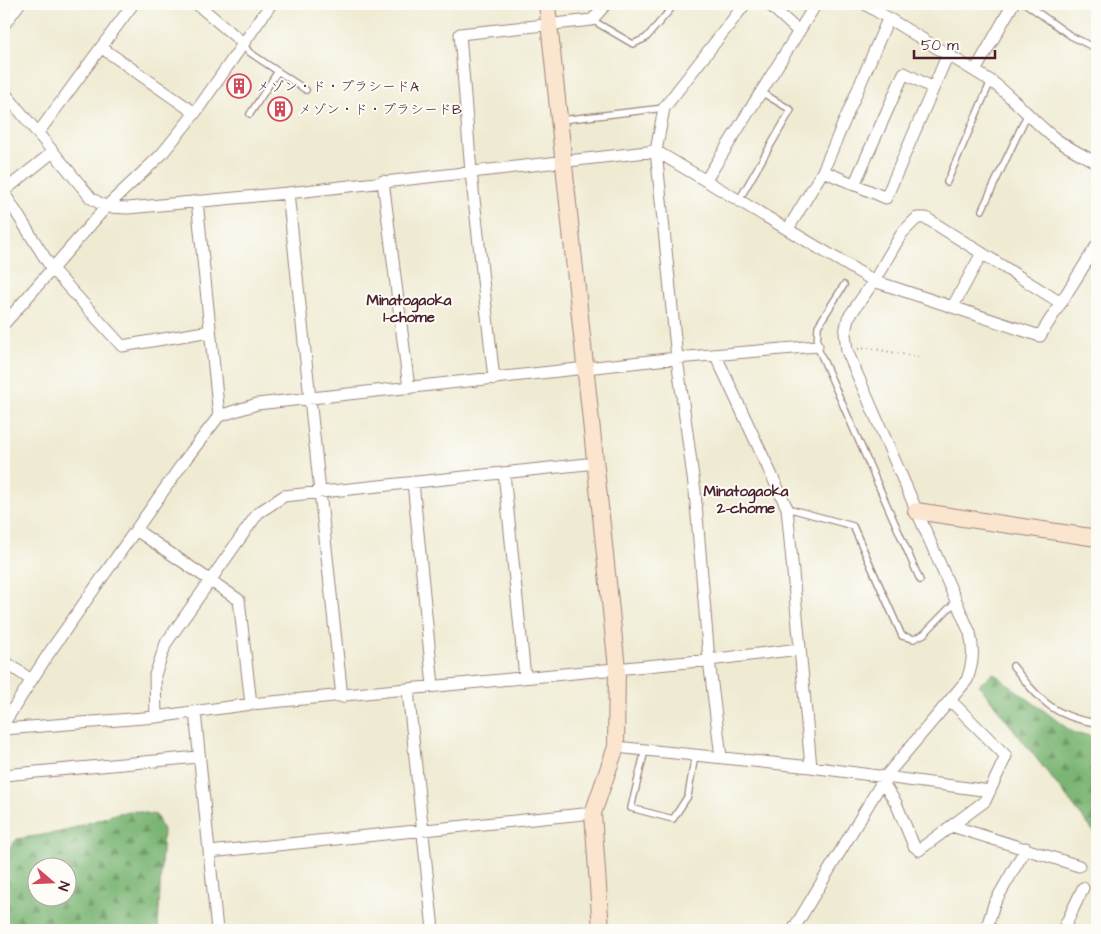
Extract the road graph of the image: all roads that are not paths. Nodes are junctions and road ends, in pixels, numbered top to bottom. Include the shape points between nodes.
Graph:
1 (19, 4) edge
2 (133, 4) edge
3 (197, 4) edge
4 (272, 4) edge
5 (547, 4) edge
6 (606, 4) edge
7 (675, 4) edge
8 (745, 4) edge
9 (768, 4) edge
10 (816, 4) edge
11 (865, 4) edge
12 (1013, 4) edge
13 (1026, 4) edge
14 (888, 19) junction
15 (592, 20) junction
16 (4, 25) edge
17 (549, 26) junction
18 (799, 32) junction
19 (243, 43) junction
20 (102, 48) junction
21 (1097, 48) edge
22 (948, 54) junction
23 (975, 71) junction
24 (278, 72) junction
25 (991, 81) junction
26 (933, 88) junction
27 (306, 90) dead end
28 (4, 92) edge
29 (761, 92) junction
30 (664, 108) junction
31 (195, 113) junction
32 (250, 114) dead end
33 (1027, 115) junction
34 (559, 120) junction
35 (38, 133) junction
36 (656, 151) junction
37 (53, 152) junction
38 (562, 162) junction
39 (1097, 163) edge
40 (823, 171) junction
41 (471, 172) junction
42 (706, 180) junction
43 (383, 181) junction
44 (947, 182) dead end
45 (854, 185) junction
46 (4, 192) edge
47 (288, 193) junction
48 (739, 200) junction
49 (197, 201) junction
50 (106, 207) junction
51 (982, 210) dead end
52 (788, 229) junction
53 (1097, 244) edge
54 (982, 253) junction
55 (52, 268) junction
56 (874, 281) junction
57 (844, 284) dead end
58 (1061, 303) junction
59 (952, 306) junction
60 (4, 324) edge
61 (210, 331) junction
62 (817, 346) junction
63 (716, 356) junction
64 (677, 358) junction
65 (586, 369) junction
66 (494, 378) junction
67 (409, 388) junction
68 (310, 398) junction
69 (219, 416) junction
70 (596, 463) junction
71 (504, 473) junction
72 (413, 482) junction
73 (320, 491) junction
74 (787, 508) junction
75 (916, 511) junction
76 (136, 530) junction
77 (1097, 538) edge
78 (920, 580) dead end
79 (209, 582) junction
80 (956, 601) junction
81 (799, 649) junction
82 (709, 660) junction
83 (4, 661) edge
84 (1014, 666) dead end
85 (618, 668) junction
86 (525, 677) junction
87 (31, 680) junction
88 (433, 686) junction
89 (408, 690) junction
90 (342, 697) junction
91 (951, 701) junction
92 (251, 704) junction
93 (195, 712) junction
94 (156, 717) junction
95 (4, 723) edge
96 (1097, 723) edge
97 (4, 729) edge
98 (616, 747) junction
99 (645, 750) junction
100 (695, 755) junction
101 (198, 757) junction
102 (721, 757) junction
103 (811, 767) junction
104 (4, 775) edge
105 (885, 777) junction
106 (990, 791) junction
107 (593, 813) junction
108 (952, 826) junction
109 (422, 830) junction
110 (1026, 848) junction
111 (209, 852) junction
112 (1079, 866) dead end
113 (1083, 888) dead end
114 (217, 930) edge
115 (433, 930) edge
116 (601, 930) edge
117 (793, 930) edge
118 (986, 930) edge
119 (1063, 930) edge

1 - 16 street
2 - 20 street
3 - 19 street
4 - 19 street
5 - 17 street
6 - 15 street
7 - 15 lane via 646,38 634,44
8 - 30 street
9 - 18 street
10 - 18 street
11 - 14 street
12 - 23 street
13 - 21 lane via 1071,36
14 - 22 street
14 - 40 street
15 - 17 street
17 - 34 street
17 - 41 street via 460,34
18 - 29 street
19 - 24 lane via 249,52
19 - 31 street
20 - 31 street
20 - 35 street
22 - 23 street
22 - 26 street
23 - 25 street
24 - 27 lane
24 - 32 lane
25 - 33 street via 1010,95
25 - 44 lane
26 - 45 street via 886,198
26 - 45 street via 904,73
28 - 35 street
29 - 42 street
29 - 48 lane via 791,110
30 - 34 lane
30 - 36 street
31 - 50 street via 161,155
33 - 39 street via 1055,138
33 - 51 lane
34 - 38 street
35 - 37 street
36 - 38 street
36 - 42 street
36 - 64 street
37 - 46 street
37 - 50 street via 91,198
38 - 41 street
38 - 65 street
40 - 45 street
40 - 52 street
41 - 43 street
41 - 66 street
42 - 48 street
43 - 47 street
43 - 67 street
46 - 55 street
47 - 49 street
47 - 68 street
48 - 52 street
49 - 50 street
49 - 61 street
50 - 55 street
52 - 56 street
53 - 58 street
54 - 56 street via 926,218 917,218 902,233
54 - 58 street
54 - 59 street
55 - 60 street
55 - 61 street via 122,346
56 - 59 street
56 - 75 street via 848,318 845,333 847,351
57 - 62 lane via 818,326
58 - 59 street via 1040,336
61 - 69 street
62 - 63 street
62 - 78 lane
63 - 64 street
63 - 74 street
64 - 65 street
64 - 82 street via 695,492
65 - 66 street
65 - 70 street
66 - 67 street
67 - 68 street
68 - 69 street via 257,404
68 - 73 street
69 - 76 street
70 - 71 street
70 - 85 street
71 - 72 street
71 - 86 street
72 - 73 street
72 - 88 street
73 - 79 street via 284,496 258,513
73 - 90 street
74 - 80 lane via 853,526 902,636 914,640 924,634
74 - 81 street
75 - 77 street
75 - 80 street
76 - 79 street
76 - 87 street
79 - 92 street via 239,600
79 - 94 street via 166,644 155,675
80 - 91 street via 974,650 967,680
81 - 82 street
81 - 103 street
82 - 85 street
82 - 102 street
83 - 87 street
84 - 96 lane via 1038,697 1064,716
85 - 86 street
85 - 98 street
86 - 88 street
87 - 95 street
88 - 89 street
89 - 90 street
89 - 109 street
90 - 92 street
91 - 105 street
91 - 106 street via 1006,756
92 - 93 street
93 - 94 street
93 - 101 street
94 - 97 street
98 - 99 street
98 - 107 street
99 - 100 street
99 - 100 lane via 631,808 673,819 688,796
100 - 102 street
101 - 104 street
101 - 111 street
102 - 103 street
103 - 105 street
105 - 106 street
105 - 108 street via 885,786 896,803 914,846 919,850
105 - 117 street
106 - 108 street via 985,801
107 - 109 street
107 - 116 street
108 - 110 street
109 - 111 street
109 - 115 street
110 - 112 street
110 - 118 street via 994,904
111 - 114 street
113 - 119 street

